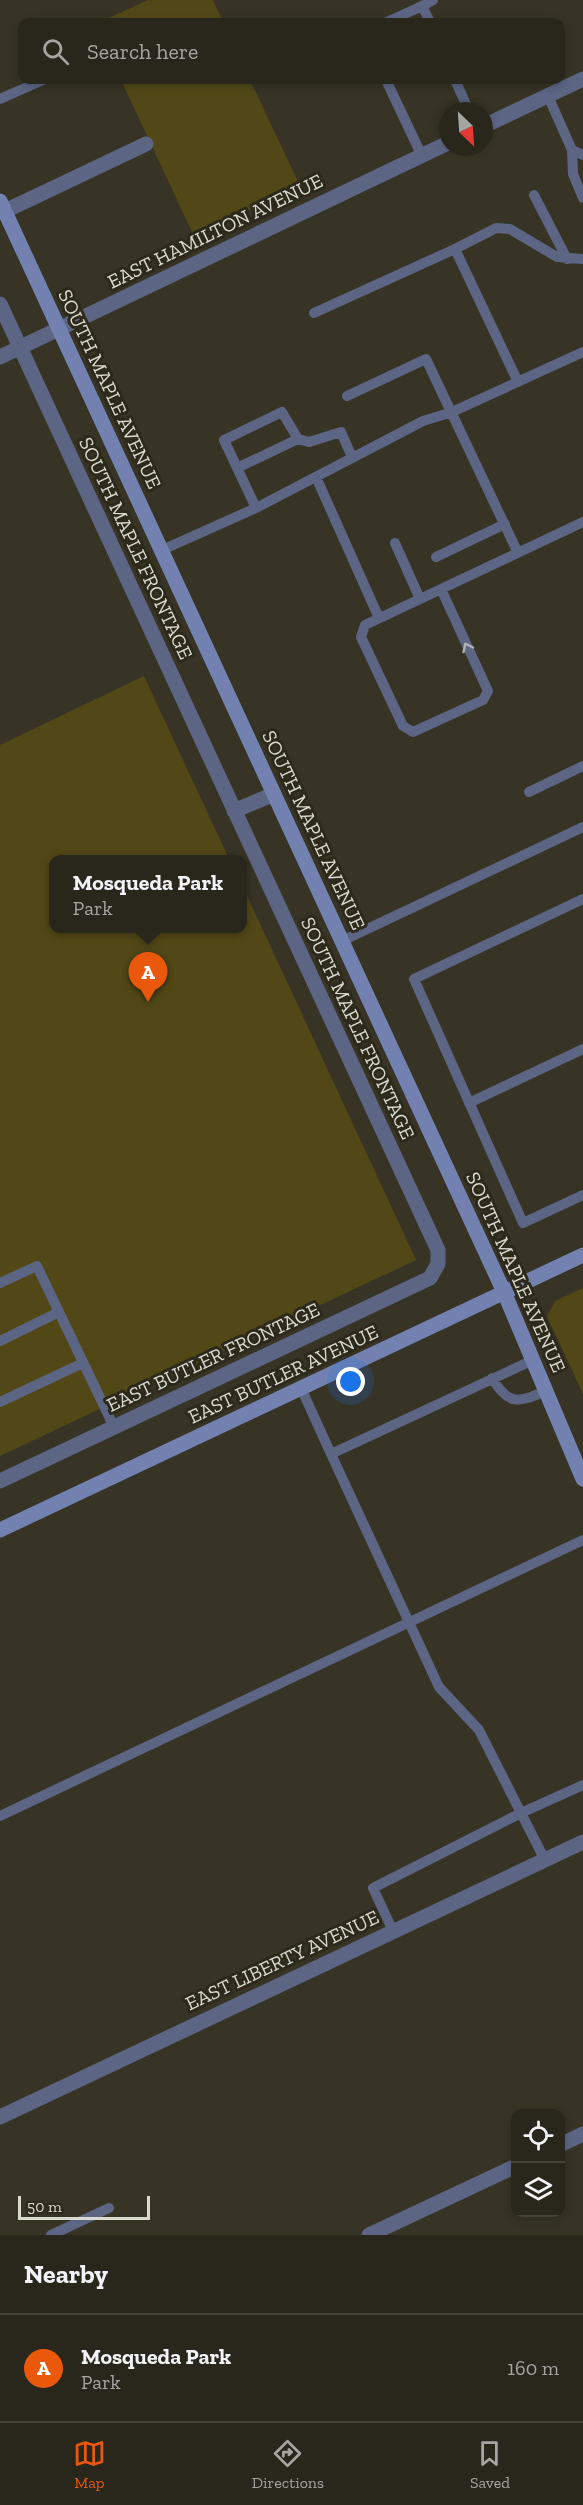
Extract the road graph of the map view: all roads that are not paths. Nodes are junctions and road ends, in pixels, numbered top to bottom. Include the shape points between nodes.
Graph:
1 (433, 0) edge
2 (422, 6) junction
3 (396, 18) edge
4 (428, 18) edge
5 (583, 79) edge
6 (34, 84) edge
7 (388, 84) edge
8 (457, 84) edge
9 (548, 96) junction
10 (0, 99) edge
11 (465, 102) edge
12 (493, 122) edge
13 (146, 144) dead end
14 (439, 148) edge
15 (572, 150) junction
16 (583, 155) edge
17 (422, 156) junction
18 (534, 195) dead end
19 (583, 198) edge
20 (2, 206) edge
21 (455, 249) junction
22 (567, 259) junction
23 (583, 259) edge
24 (0, 304) edge
25 (314, 313) dead end
26 (59, 329) junction
27 (21, 347) junction
28 (583, 352) edge
29 (0, 357) edge
30 (518, 382) junction
31 (347, 396) dead end
32 (452, 412) junction
33 (298, 439) junction
34 (352, 457) junction
35 (237, 468) junction
36 (316, 477) junction
37 (256, 508) junction
38 (583, 522) edge
39 (504, 524) junction
40 (395, 543) dead end
41 (162, 550) junction
42 (518, 553) junction
43 (436, 557) dead end
44 (441, 589) junction
45 (420, 599) junction
46 (379, 618) junction
47 (583, 766) edge
48 (529, 792) dead end
49 (274, 794) junction
50 (234, 811) junction
51 (583, 827) edge
52 (583, 899) edge
53 (342, 941) junction
54 (583, 1049) edge
55 (470, 1103) junction
56 (583, 1195) edge
57 (583, 1255) edge
58 (438, 1264) joint
59 (0, 1283) edge
60 (504, 1292) junction
61 (59, 1312) junction
62 (0, 1341) edge
63 (533, 1360) junction
64 (83, 1363) junction
65 (492, 1378) junction
66 (301, 1388) junction
67 (546, 1391) junction
68 (0, 1402) edge
69 (114, 1427) junction
70 (331, 1454) junction
71 (583, 1479) edge
72 (0, 1481) edge
73 (0, 1530) edge
74 (583, 1540) edge
75 (408, 1623) junction
76 (583, 1785) edge
77 (521, 1813) junction
78 (0, 1816) edge
79 (583, 1842) edge
80 (545, 1860) junction
81 (393, 1931) junction
82 (0, 2117) edge
83 (583, 2134) edge
84 (565, 2143) edge
85 (511, 2168) edge
86 (109, 2208) dead end
87 (51, 2235) edge
88 (369, 2235) edge

1 - 2 lane
2 - 3 lane
2 - 4 lane
5 - 9 street
6 - 10 lane
7 - 17 lane
8 - 11 lane
9 - 12 street
9 - 15 lane
13 - 20 street
14 - 17 street, EAST HAMILTON AVENUE
15 - 16 lane
15 - 19 lane via 573,174
17 - 26 street, EAST HAMILTON AVENUE
18 - 22 lane
20 - 26 main road, SOUTH MAPLE AVENUE
21 - 22 lane via 504,227
21 - 25 lane
21 - 30 lane
22 - 23 lane
24 - 27 street, SOUTH MAPLE FRONTAGE
26 - 27 street, EAST HAMILTON AVENUE
26 - 41 main road, SOUTH MAPLE AVENUE
27 - 29 street, EAST HAMILTON AVENUE
27 - 50 street, SOUTH MAPLE FRONTAGE
28 - 30 lane
30 - 32 lane
31 - 32 lane via 426,359
32 - 34 lane via 423,421
32 - 39 lane
33 - 34 lane via 309,442 341,432
33 - 35 lane
33 - 35 lane via 282,412 224,440
34 - 36 lane
35 - 37 lane
36 - 37 lane
36 - 46 lane
37 - 41 lane
38 - 42 lane
39 - 42 lane
39 - 43 lane
40 - 45 lane
41 - 49 main road, SOUTH MAPLE AVENUE
42 - 44 lane
44 - 45 lane
46 -> 44 lane via 365,625 361,637 403,726 413,732 483,700 488,691
45 - 46 lane
47 - 48 lane
49 - 50 street
49 - 53 main road, SOUTH MAPLE AVENUE
50 - 58 street, SOUTH MAPLE FRONTAGE via 438,1250
51 - 53 lane
52 - 55 lane via 414,979
53 - 60 main road, SOUTH MAPLE AVENUE
54 - 55 lane
55 - 56 lane via 523,1223
57 - 60 main road, EAST BUTLER AVENUE
58 - 69 street, EAST BUTLER FRONTAGE via 430,1278
59 - 61 lane via 37,1266
60 - 63 main road, SOUTH MAPLE AVENUE
60 - 66 main road, EAST BUTLER AVENUE
61 - 62 lane
61 - 64 lane
63 - 65 lane
63 - 67 main road, SOUTH MAPLE AVENUE
64 - 68 lane
64 - 69 lane
65 - 67 lane via 514,1401
65 - 70 lane
66 - 70 lane
66 - 73 main road, EAST BUTLER AVENUE
67 - 71 main road, SOUTH MAPLE AVENUE
69 - 72 street, EAST BUTLER FRONTAGE
70 - 75 lane
74 - 75 lane
75 - 77 lane via 439,1688 479,1730
75 - 78 lane
76 - 77 lane
77 - 80 lane
77 - 81 lane via 373,1888
79 - 80 street, EAST LIBERTY AVENUE
80 - 81 street, EAST LIBERTY AVENUE
81 - 82 street, EAST LIBERTY AVENUE
83 - 84 street
85 - 88 street
86 - 87 lane

